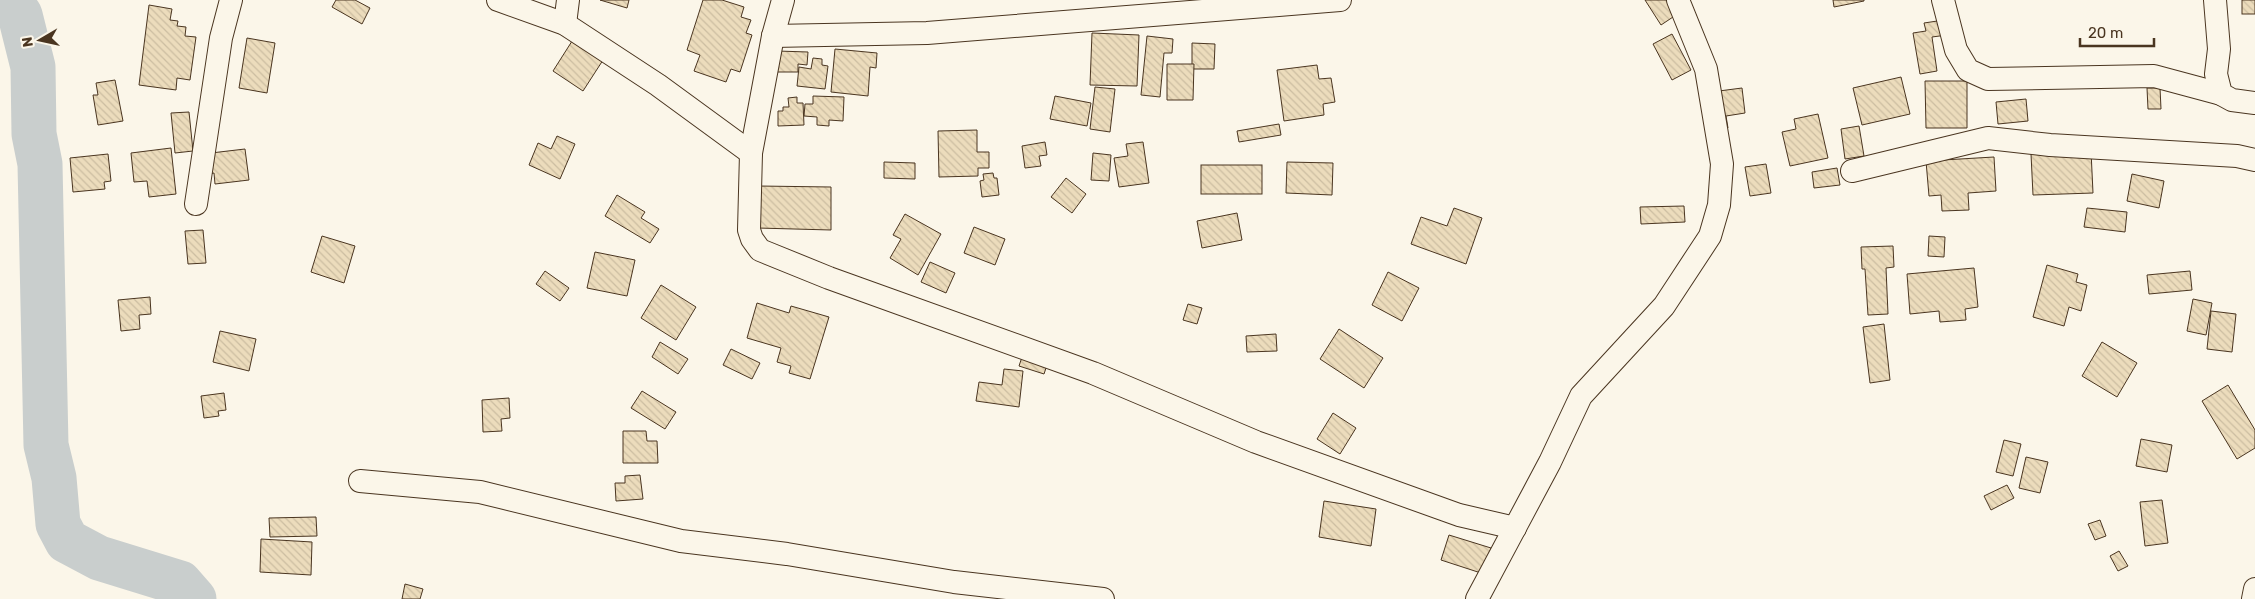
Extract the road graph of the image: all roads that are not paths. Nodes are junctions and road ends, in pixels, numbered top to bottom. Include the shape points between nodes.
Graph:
1 (231, 0) edge
2 (498, 0) edge
3 (568, 0) edge
4 (783, 0) edge
5 (1340, 0) edge
6 (1678, 0) edge
7 (1944, 0) edge
8 (2215, 0) edge
9 (565, 24) junction
10 (773, 36) junction
11 (2221, 94) junction
12 (2255, 103) edge
13 (751, 153) junction
14 (2255, 160) edge
15 (1852, 171) dead end
16 (196, 204) dead end
17 (360, 481) dead end
18 (1515, 528) junction
19 (2255, 589) edge
20 (1103, 599) edge
21 (1477, 599) edge
22 (2253, 599) edge

1 - 16 street via 220,38
2 - 9 street
3 - 9 street
4 - 10 street
5 - 10 street via 927,33
6 - 18 street via 1706,69 1722,164 1719,205 1710,236 1664,306 1581,396
7 - 11 street via 1956,50 1968,70 1988,80 2154,76
8 - 11 street via 2219,49 2216,74
9 - 13 street via 658,85
10 - 13 street
11 - 12 street via 2232,100
13 - 18 street via 749,230 760,250 1093,373 1256,442 1459,515
14 - 15 street via 2237,156 2050,145 1988,138
17 - 20 street via 480,492 681,541 787,554 954,582
18 - 21 street
19 - 22 street

